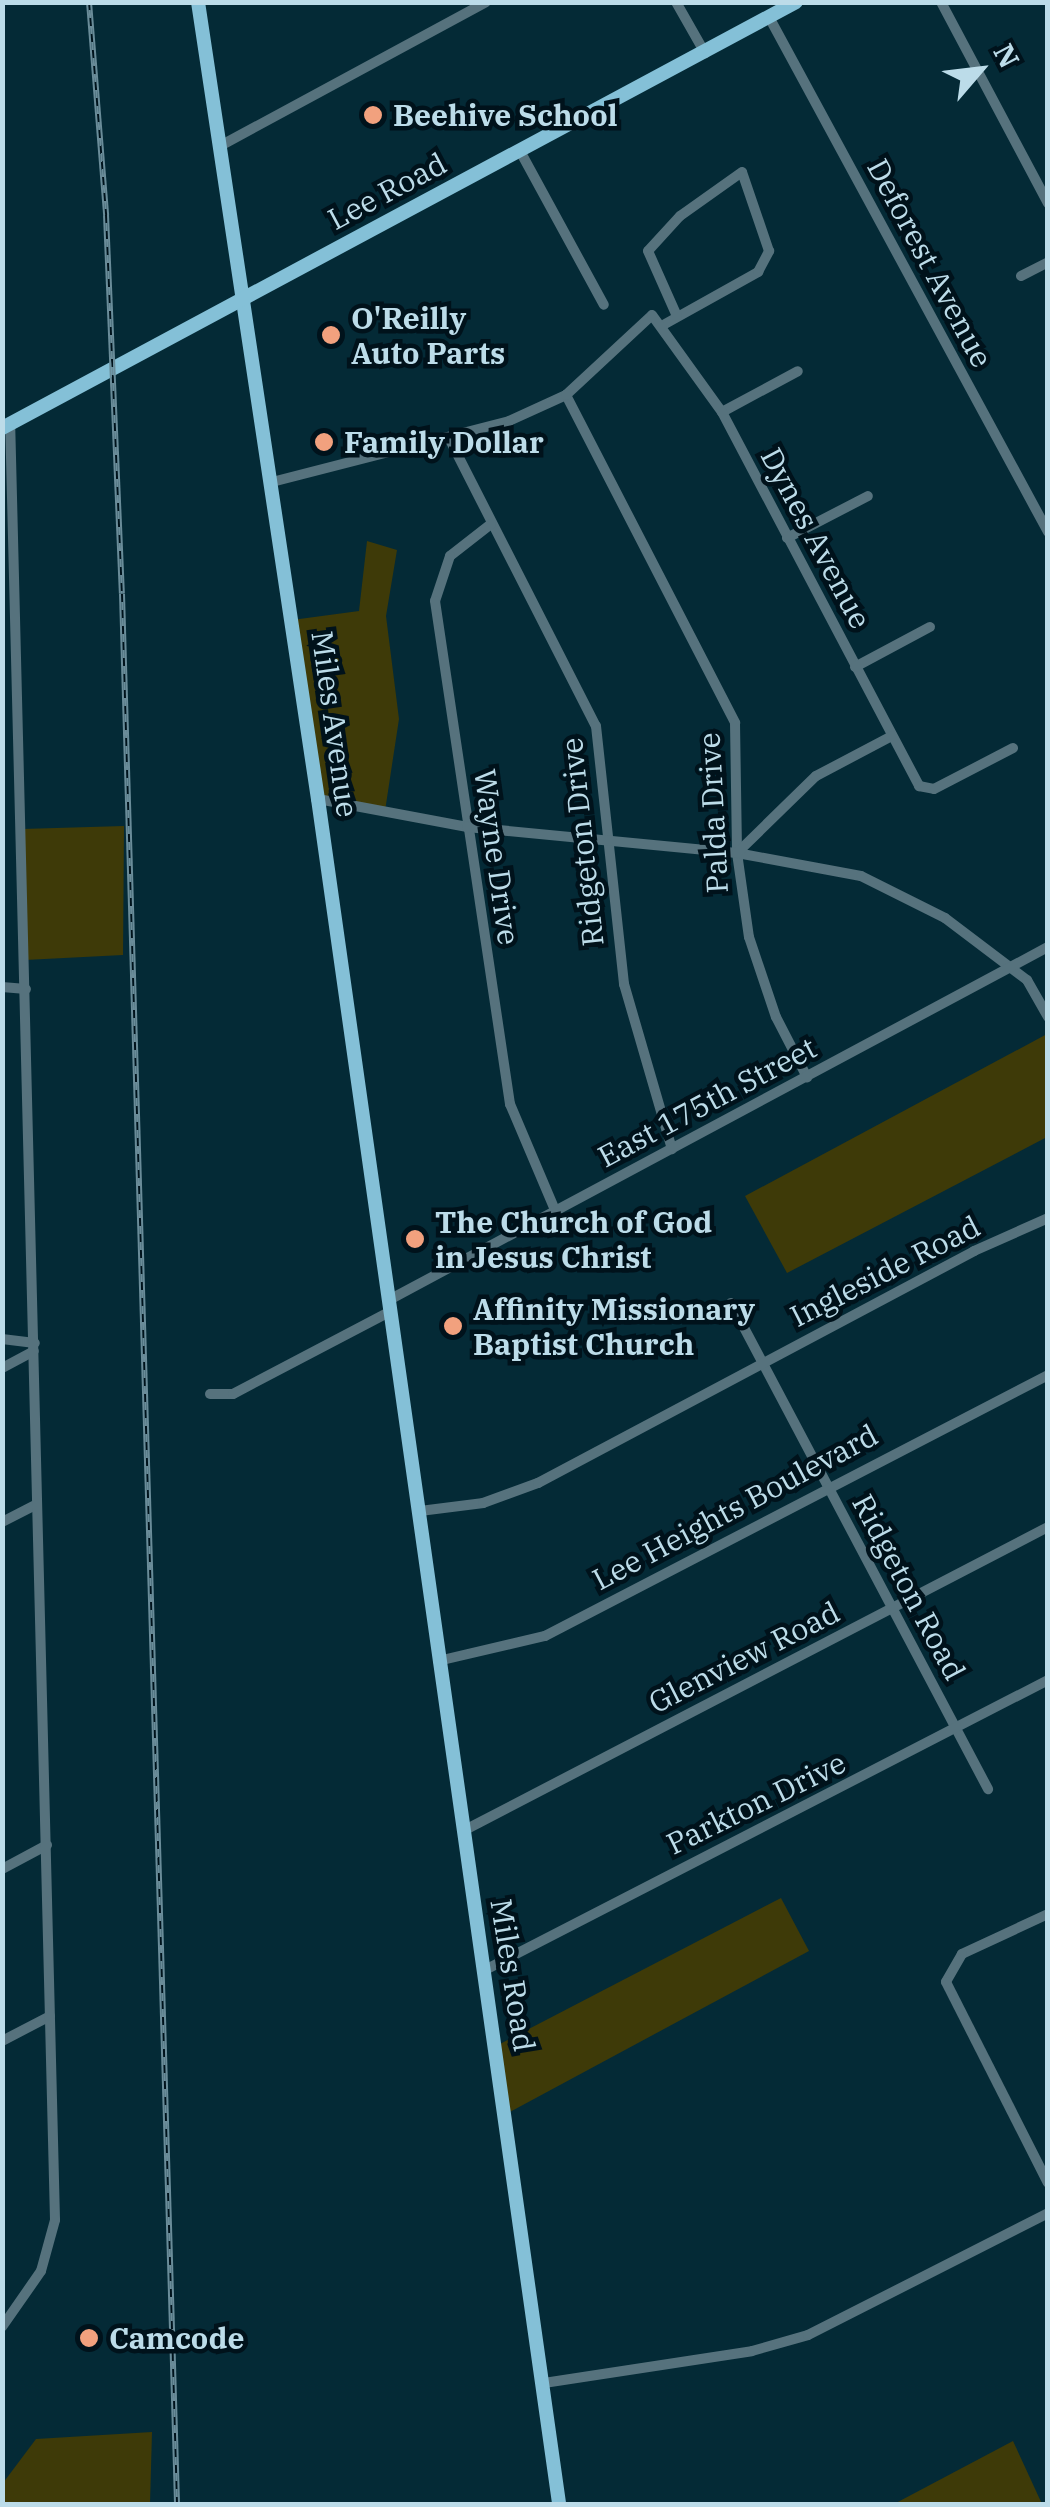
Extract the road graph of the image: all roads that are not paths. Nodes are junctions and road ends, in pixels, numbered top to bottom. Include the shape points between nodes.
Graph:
1 (198, 2) edge
2 (486, 2) edge
3 (676, 2) edge
4 (796, 2) edge
5 (941, 2) edge
6 (769, 17) junction
7 (704, 53) junction
8 (220, 146) junction
9 (520, 151) junction
10 (1048, 203) edge
11 (1048, 262) edge
12 (1021, 276) dead end
13 (243, 298) junction
14 (604, 305) dead end
15 (677, 316) junction
16 (664, 324) junction
17 (798, 371) dead end
18 (566, 395) junction
19 (722, 412) junction
20 (6, 426) edge
21 (449, 438) junction
22 (272, 482) junction
23 (868, 496) dead end
24 (490, 524) junction
25 (1048, 532) edge
26 (787, 538) junction
27 (930, 627) dead end
28 (855, 667) junction
29 (892, 736) junction
30 (1014, 748) dead end
31 (318, 799) junction
32 (467, 827) junction
33 (609, 844) junction
34 (737, 853) junction
35 (1048, 947) edge
36 (1009, 967) junction
37 (2, 987) edge
38 (26, 989) junction
39 (1048, 1017) edge
40 (807, 1077) junction
41 (672, 1149) junction
42 (555, 1210) junction
43 (1048, 1218) edge
44 (731, 1303) dead end
45 (390, 1306) junction
46 (2, 1339) edge
47 (34, 1347) junction
48 (762, 1362) junction
49 (2, 1368) edge
50 (1048, 1375) edge
51 (210, 1394) dead end
52 (412, 1454) joint
53 (827, 1486) junction
54 (36, 1504) junction
55 (420, 1512) junction
56 (2, 1522) edge
57 (1048, 1527) edge
58 (892, 1609) junction
59 (438, 1660) junction
60 (1048, 1680) edge
61 (956, 1729) junction
62 (988, 1789) dead end
63 (463, 1831) junction
64 (47, 1846) junction
65 (2, 1869) edge
66 (1048, 1914) edge
67 (485, 1970) junction
68 (50, 2016) junction
69 (2, 2041) edge
70 (1048, 2182) edge
71 (1048, 2213) edge
72 (2, 2327) edge
73 (544, 2383) junction
74 (559, 2504) edge

1 - 8 main road, Miles Avenue
2 - 8 street
3 - 7 street
4 - 6 main road, Lee Road
5 - 10 street
6 - 7 main road, Lee Road
6 - 25 street, Deforest Avenue
7 - 9 main road, Lee Road
8 - 13 main road, Miles Avenue
9 - 13 main road, Lee Road
9 - 14 street
11 - 12 street
13 - 20 main road, Lee Road
13 - 22 main road, Miles Avenue
15 - 15 street via 758,272 769,251 742,172 680,216 648,251
15 - 16 street
16 - 18 street, Dynes Avenue via 652,314
16 - 19 street, Dynes Avenue
17 - 19 street
18 - 21 street
18 - 34 street, Palda Drive via 725,692 739,752
19 - 26 street, Dynes Avenue
20 - 38 street
21 - 22 street
21 - 24 street, Ridgeton Drive
22 - 31 main road, Miles Avenue
23 - 26 street
24 - 32 street, Wayne Drive via 450,556 434,601
24 - 33 street, Ridgeton Drive via 596,726
26 - 28 street, Dynes Avenue
27 - 28 street
28 - 29 street, Dynes Avenue
29 - 30 street, Dynes Avenue via 919,786 927,788
29 - 34 street via 816,776
31 - 32 street
31 - 45 main road, Miles Avenue
32 - 33 street
32 - 42 street, Wayne Drive via 510,1104
33 - 34 street
33 - 41 street, Ridgeton Drive via 624,984
34 - 36 street via 861,876 899,892
34 - 40 street, Palda Drive via 761,981
35 - 36 street, East 175th Street
36 - 39 street via 1027,980
36 - 40 street, East 175th Street
37 - 38 street
38 - 47 street
40 - 41 street, East 175th Street
41 - 42 street, East 175th Street
42 - 45 street, East 175th Street
43 - 48 street, Ingleside Road
44 - 48 street, Ridgeton Road
45 - 51 street, East 175th Street via 232,1394
45 - 52 main road, Miles Avenue
46 - 47 street
47 - 49 street
47 - 54 street
48 - 53 street, Ridgeton Road
48 - 55 street, Ingleside Road via 538,1483 483,1503
50 - 53 street, Lee Heights Boulevard
52 - 55 main road, Miles Road
53 - 58 street, Ridgeton Road
53 - 59 street, Lee Heights Boulevard via 545,1636
54 - 56 street
54 - 64 street
55 - 59 main road, Miles Road
57 - 58 street, Glenview Road
58 - 61 street, Ridgeton Road
58 - 63 street, Glenview Road
59 - 63 main road, Miles Road
60 - 61 street, Parkton Drive
61 - 62 street, Ridgeton Road
61 - 67 street, Parkton Drive
63 - 67 main road, Miles Road
64 - 65 street
64 - 68 street
66 - 70 street via 962,1954 946,1982
67 - 73 main road, Miles Road
68 - 69 street
68 - 72 street via 55,2220 41,2270
71 - 73 street via 808,2335 752,2352
73 - 74 main road, Miles Road

